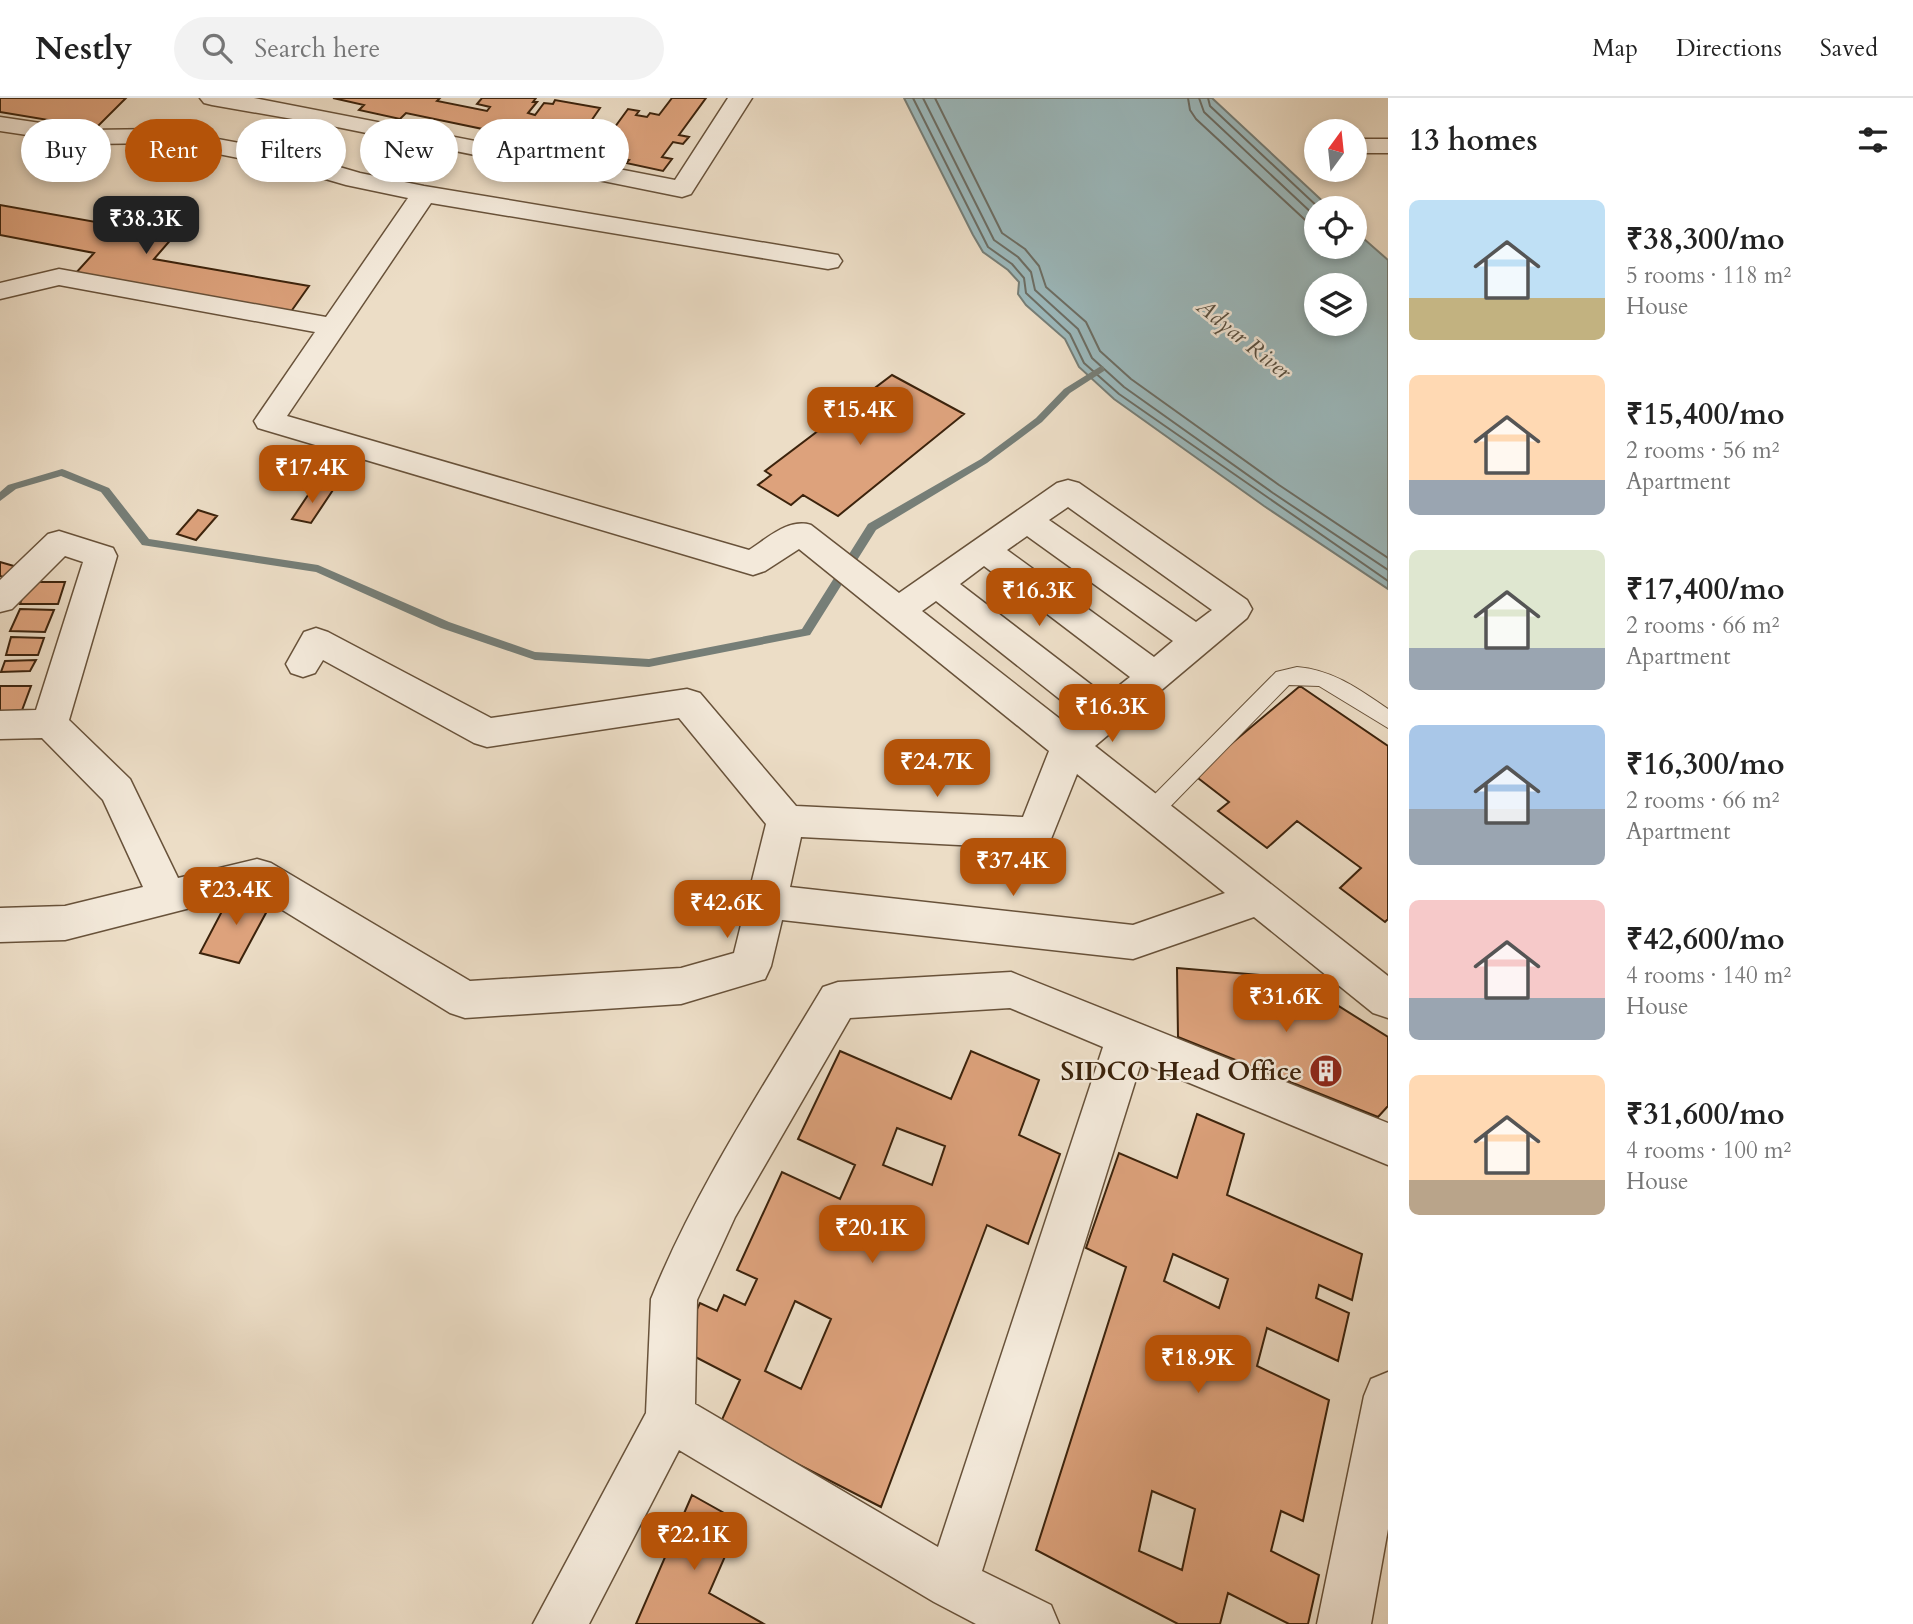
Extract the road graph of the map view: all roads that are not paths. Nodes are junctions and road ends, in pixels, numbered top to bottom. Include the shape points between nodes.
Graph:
1 (212, 98) edge
2 (740, 98) edge
3 (284, 104) edge
4 (0, 124) edge
5 (1367, 146) edge
6 (1388, 146) edge
7 (424, 194) junction
8 (828, 261) dead end
9 (0, 291) edge
10 (334, 327) junction
11 (1027, 520) junction
12 (985, 550) junction
13 (937, 584) junction
14 (0, 600) edge
15 (898, 611) junction
16 (1197, 640) junction
17 (303, 664) dead end
18 (1154, 676) junction
19 (1107, 716) junction
20 (1388, 720) edge
21 (50, 724) junction
22 (0, 725) edge
23 (1069, 747) junction
24 (1151, 812) junction
25 (786, 821) junction
26 (168, 898) junction
27 (1259, 898) junction
28 (767, 901) junction
29 (0, 925) edge
30 (1388, 1000) edge
31 (1128, 1036) junction
32 (1388, 1144) edge
33 (1388, 1396) edge
34 (670, 1417) junction
35 (952, 1584) junction
36 (561, 1624) edge
37 (1032, 1624) edge
38 (1344, 1624) edge

1 - 3 street
2 - 3 street via 682,189
4 - 7 street via 88,137 163,136 288,160
5 - 6 street
7 - 8 street
7 - 10 street
9 - 10 street via 59,277
10 - 15 street via 270,421 753,563 800,533
11 - 12 street
11 - 16 street
11 - 16 street via 1068,491 1235,609
12 - 13 street
12 - 18 street
13 - 15 street
13 - 19 street
14 - 21 street via 59,542 101,556
15 - 23 street
16 - 18 street
17 - 25 street via 316,641 487,733 687,703
18 - 19 street
19 - 23 street
20 - 24 lane via 1325,679 1283,678
21 - 22 street
21 - 26 street via 117,790
23 - 24 street
23 - 25 street via 1036,833
24 - 27 street
25 - 28 street
26 - 28 street via 257,875 465,1000 681,986 751,966
26 - 29 street via 65,923
27 - 28 street via 1133,942
27 - 30 street
31 - 32 street
31 - 34 street via 1011,990 838,1000 719,1201 674,1299
31 - 35 street
33 - 38 street
34 - 35 street
34 - 36 street
35 - 37 street

